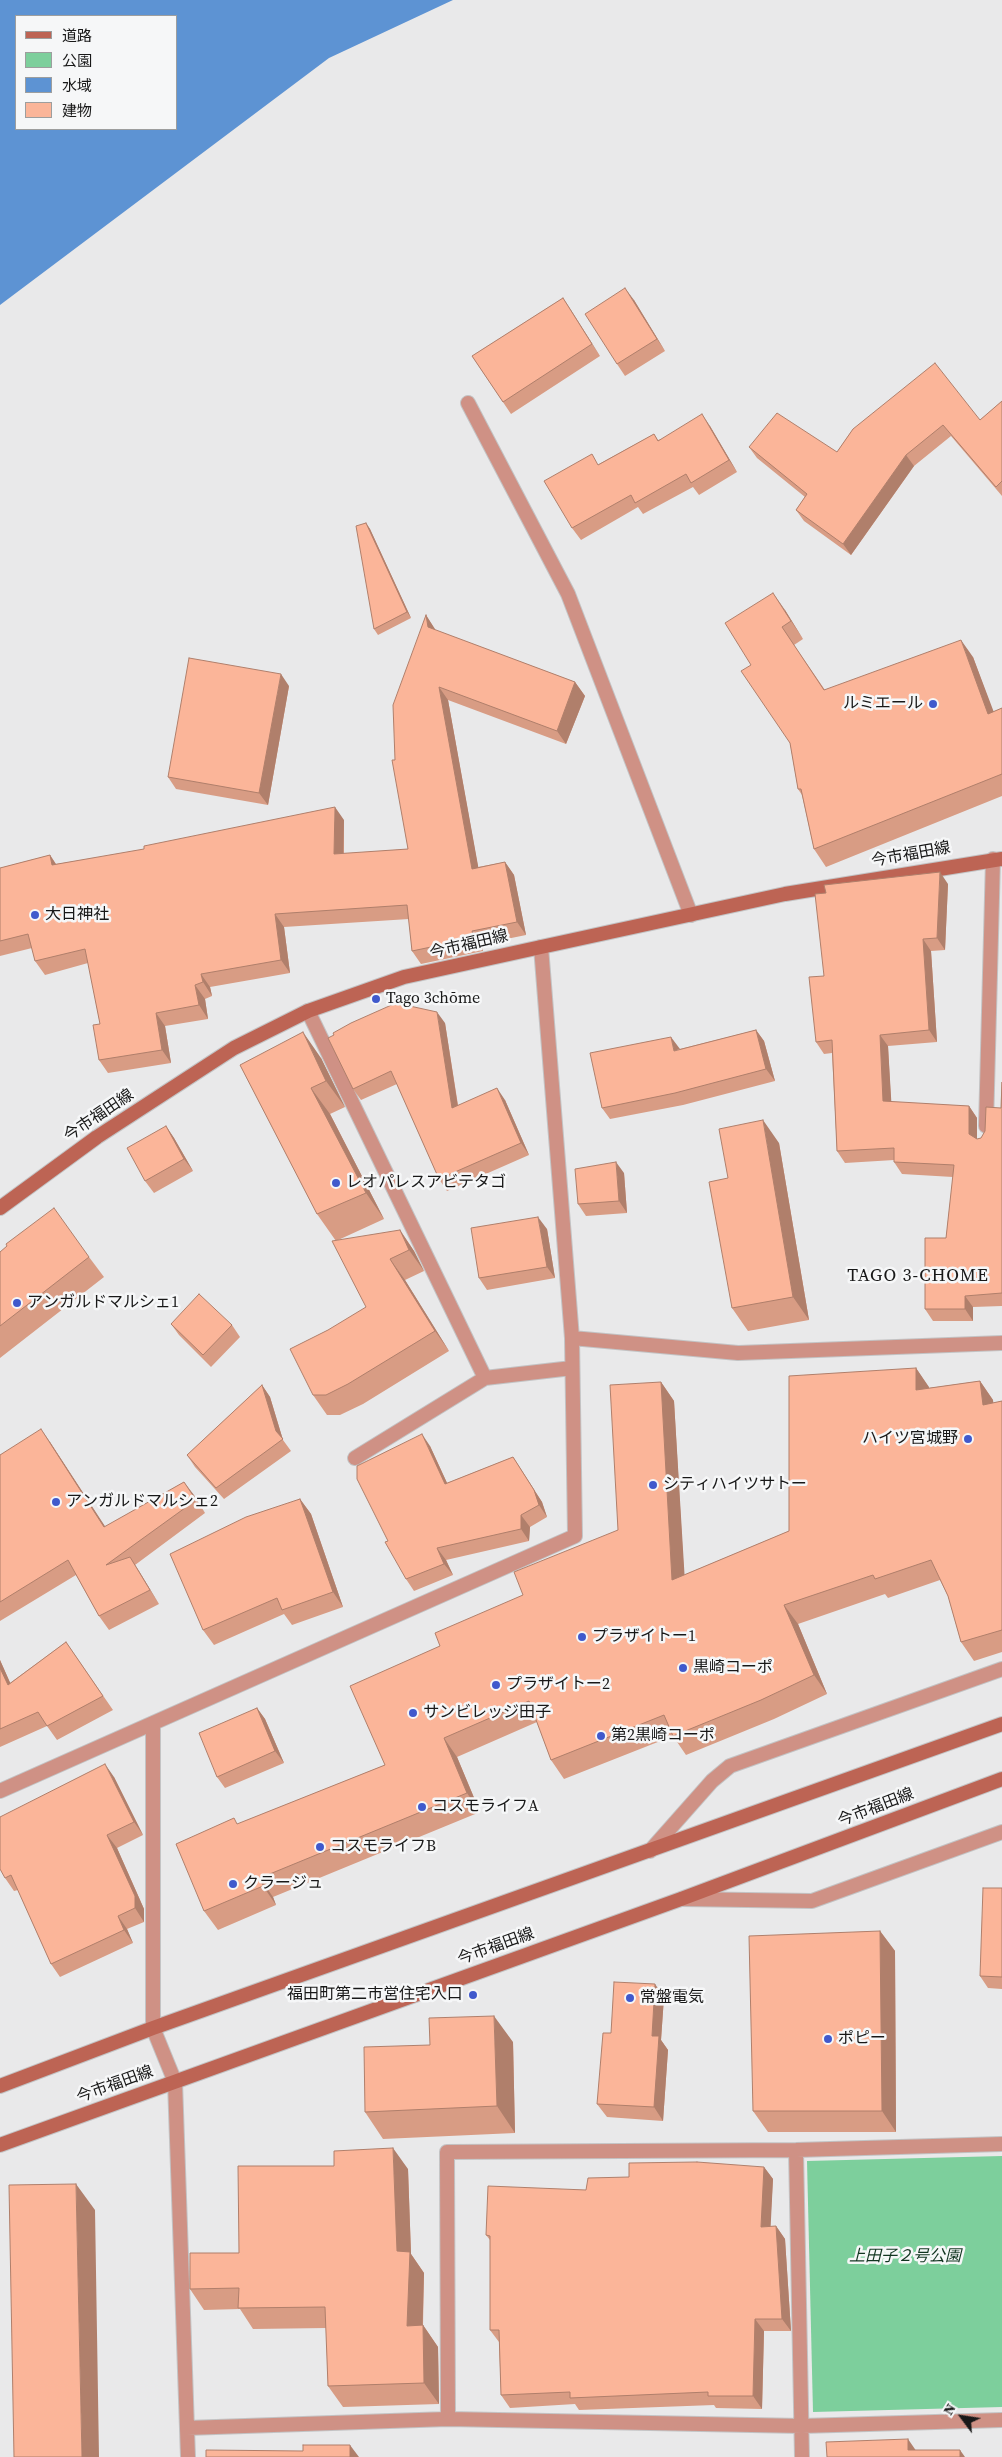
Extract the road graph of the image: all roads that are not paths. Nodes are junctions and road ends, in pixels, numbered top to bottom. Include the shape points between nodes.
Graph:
1 (468, 403) dead end
2 (998, 859) edge
3 (691, 915) junction
4 (541, 947) junction
5 (308, 1011) junction
6 (985, 1142) edge
7 (0, 1208) edge
8 (572, 1338) junction
9 (1002, 1343) edge
10 (572, 1368) junction
11 (485, 1378) junction
12 (355, 1458) dead end
13 (1002, 1669) edge
14 (154, 1724) junction
15 (1002, 1724) edge
16 (1002, 1779) edge
17 (0, 1791) edge
18 (1002, 1832) edge
19 (650, 1851) junction
20 (681, 1899) junction
21 (153, 2028) junction
22 (175, 2082) junction
23 (0, 2086) edge
24 (1002, 2144) edge
25 (0, 2145) edge
26 (796, 2150) junction
27 (448, 2419) junction
28 (1002, 2420) edge
29 (802, 2426) junction
30 (188, 2428) junction
31 (188, 2457) edge
32 (802, 2457) edge

1 - 3 street via 568,594
2 - 3 main road, 今市福田線 via 785,894
2 - 6 street
3 - 4 main road, 今市福田線
4 - 5 main road, 今市福田線 via 404,977
4 - 8 street
5 - 7 main road, 今市福田線 via 234,1048 97,1137
5 - 11 street
8 - 9 street via 738,1353
8 - 10 street
10 - 11 street
10 - 14 street via 575,1536
11 - 12 street
13 - 19 street via 730,1766 712,1781
14 - 17 street
14 - 21 street
15 - 19 main road
16 - 20 main road, 今市福田線
18 - 20 street via 812,1901
19 - 21 main road
20 - 22 main road, 今市福田線
21 - 22 street
21 - 23 main road
22 - 25 main road, 今市福田線
22 - 30 street
24 - 26 street
26 - 27 street via 447,2152
26 - 29 street
27 - 29 street
27 - 30 street
28 - 29 street
29 - 32 street
30 - 31 street

